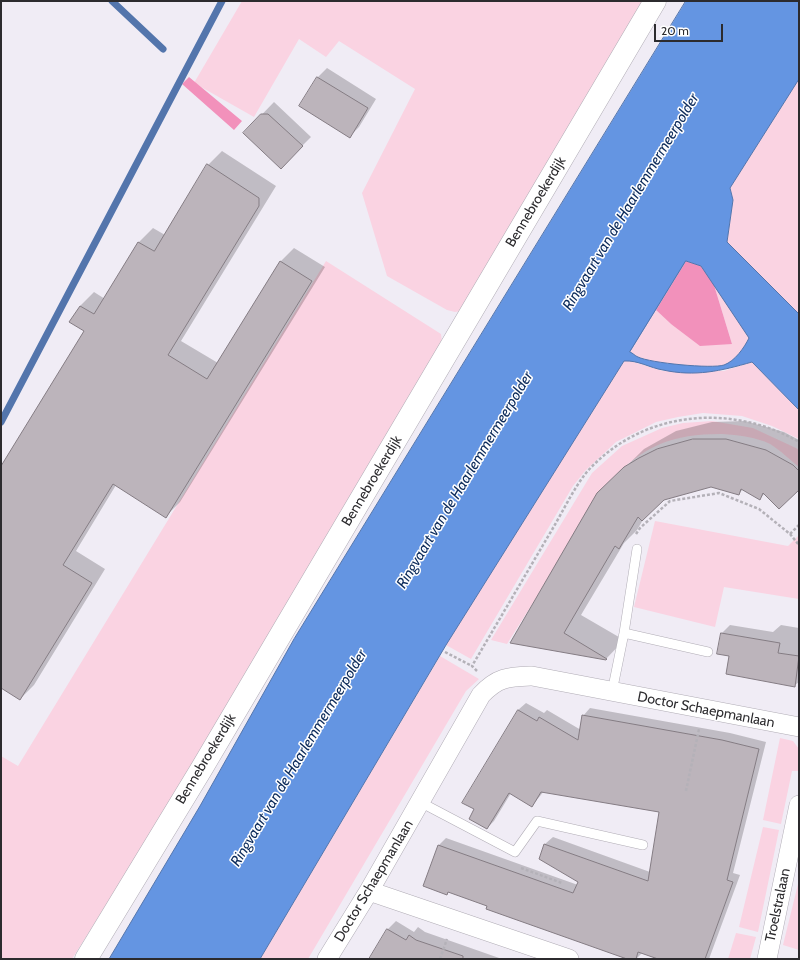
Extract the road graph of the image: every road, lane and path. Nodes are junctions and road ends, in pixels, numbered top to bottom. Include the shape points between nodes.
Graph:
1 (655, 1) edge
2 (799, 442) edge
3 (799, 525) edge
4 (790, 534) junction
5 (634, 545) joint
6 (799, 545) edge
7 (624, 633) junction
8 (445, 652) dead end
9 (708, 652) dead end
10 (472, 666) junction
11 (491, 684) junction
12 (612, 692) junction
13 (703, 709) junction
14 (799, 727) edge
15 (686, 791) dead end
16 (420, 802) junction
17 (799, 805) edge
18 (643, 845) dead end
19 (515, 852) junction
20 (562, 883) dead end
21 (369, 891) junction
22 (86, 959) edge
23 (327, 959) edge
24 (569, 959) edge
25 (767, 959) edge

1 - 22 street, Bennebroekerdijk via 202,768
2 - 10 path via 784,433 752,423 733,418 706,417 673,421 631,437 617,446 586,473
3 - 4 path
4 - 5 path via 759,509 719,493 670,501 640,528
4 - 6 path
5 - 7 lane
7 - 9 lane
7 - 12 lane
8 - 10 path
10 - 11 path
11 - 12 street, Doctor Schaepmanlaan via 504,678 532,676
11 - 16 street, Doctor Schaepmanlaan via 481,695
12 - 13 street, Doctor Schaepmanlaan
13 - 14 street, Doctor Schaepmanlaan
13 - 15 path
16 - 19 lane
16 - 21 street, Doctor Schaepmanlaan
17 - 25 street, Troelstralaan
18 - 19 lane via 537,821
19 - 20 path via 521,868
21 - 23 street, Doctor Schaepmanlaan
21 - 24 street

